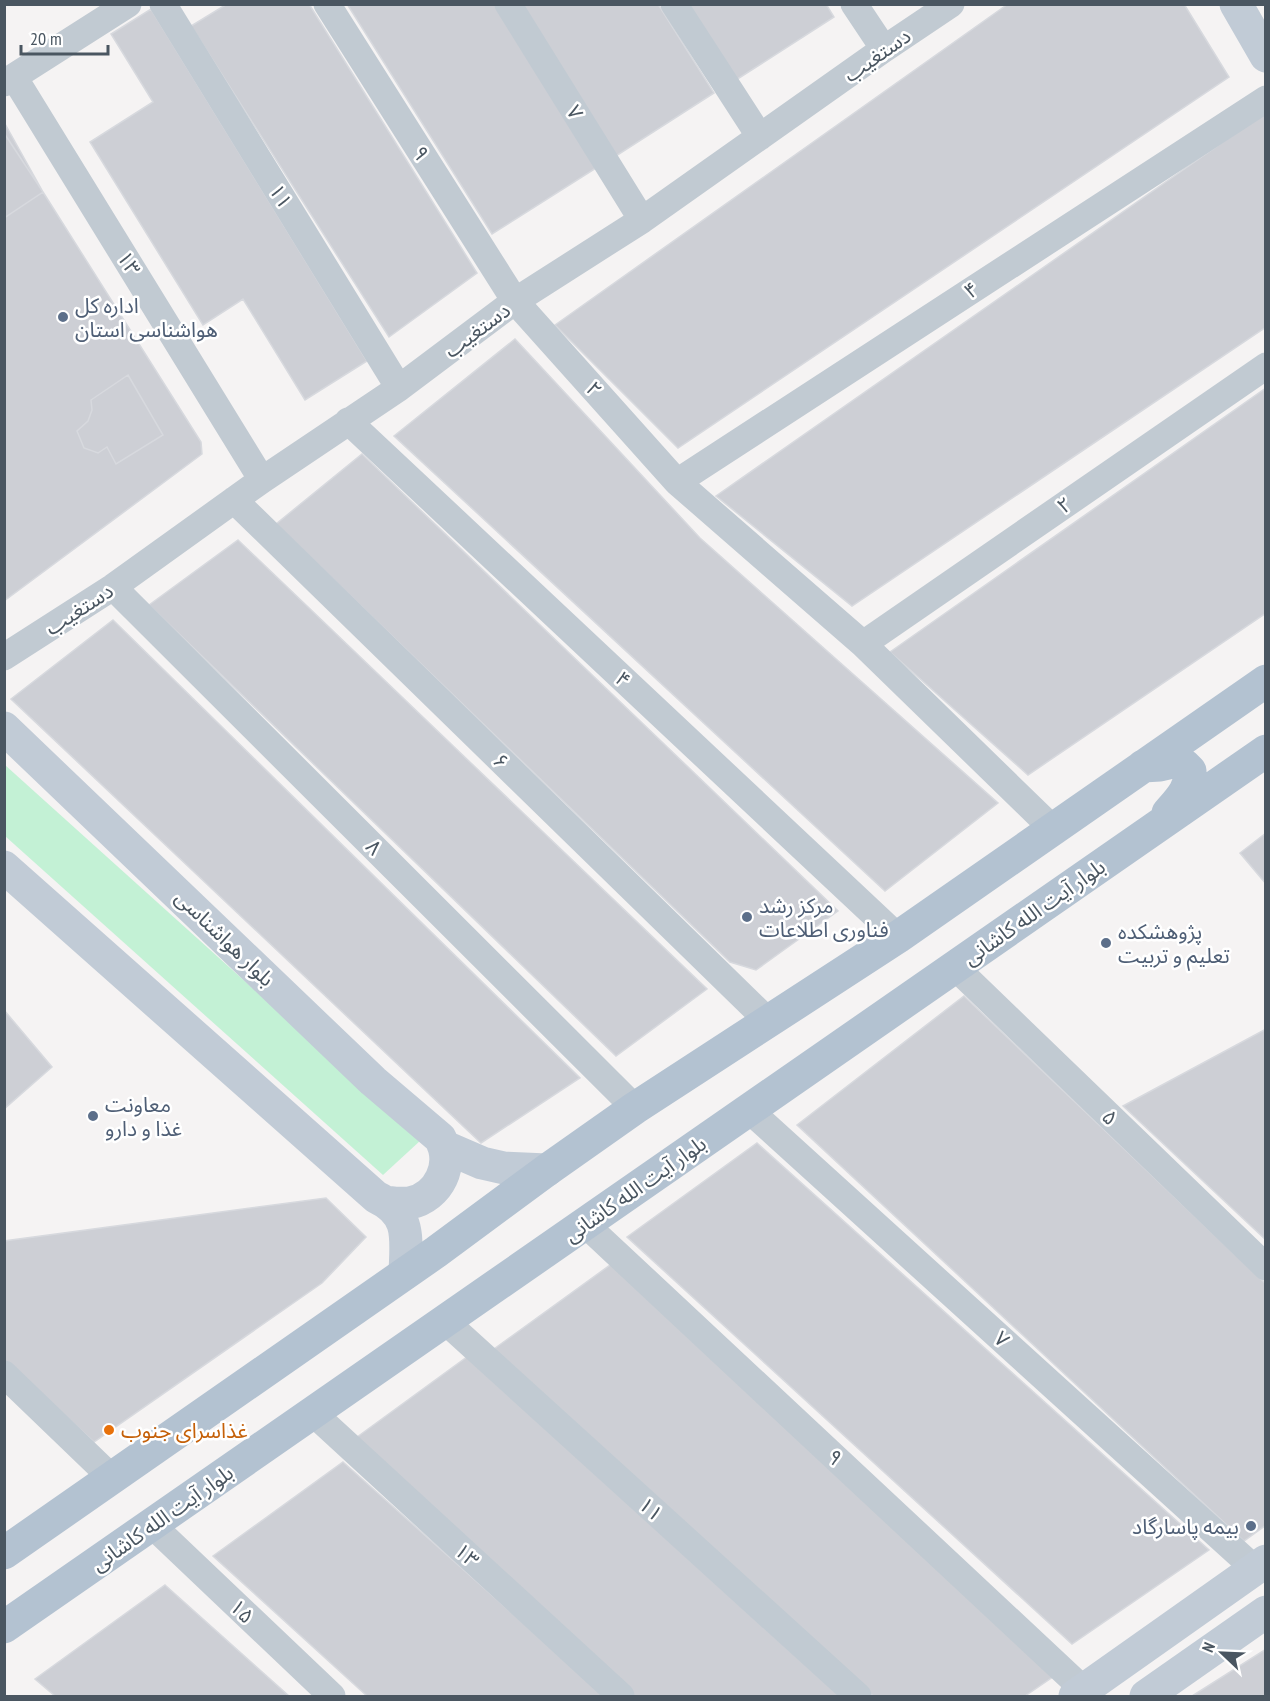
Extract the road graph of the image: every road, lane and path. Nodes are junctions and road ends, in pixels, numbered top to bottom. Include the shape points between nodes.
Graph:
1 (128, 4) edge
2 (163, 4) edge
3 (327, 4) edge
4 (508, 4) edge
5 (674, 4) edge
6 (854, 4) edge
7 (951, 4) edge
8 (1236, 4) edge
9 (884, 49) junction
10 (1266, 56) edge
11 (9, 80) edge
12 (1266, 99) edge
13 (759, 137) junction
14 (642, 220) junction
15 (515, 301) junction
16 (1266, 366) edge
17 (399, 388) junction
18 (348, 421) junction
19 (262, 480) junction
20 (677, 482) junction
21 (234, 500) junction
22 (113, 587) junction
23 (863, 644) junction
24 (4, 657) edge
25 (1266, 681) edge
26 (4, 728) edge
27 (1266, 751) edge
28 (1143, 766) junction
29 (1154, 828) junction
30 (1053, 829) junction
31 (4, 867) edge
32 (897, 937) junction
33 (955, 967) junction
34 (768, 1021) junction
35 (635, 1108) junction
36 (749, 1110) junction
37 (445, 1147) junction
38 (547, 1170) junction
39 (386, 1202) junction
40 (585, 1224) junction
41 (1266, 1267) edge
42 (405, 1273) junction
43 (445, 1321) junction
44 (4, 1374) edge
45 (314, 1413) junction
46 (112, 1478) junction
47 (152, 1525) junction
48 (4, 1553) edge
49 (1260, 1565) edge
50 (1266, 1612) edge
51 (4, 1627) edge
52 (1079, 1693) edge
53 (332, 1696) edge
54 (621, 1696) edge
55 (858, 1696) edge
56 (1146, 1696) edge

1 - 11 street
2 - 17 street, ۱۱
3 - 15 street, ۹
4 - 14 street, ۷
5 - 13 street
6 - 9 street
7 - 9 street, دستغیب
8 - 10 main road
9 - 13 street, دستغیب
11 - 19 street, ۱۳
12 - 20 street, ۴
13 - 14 street, دستغیب
14 - 15 street, دستغیب
15 - 17 street, دستغیب
15 - 20 street, ۲
16 - 23 street, ۲
17 - 18 street, دستغیب
18 - 19 street, دستغیب
18 - 32 street, ۴
19 - 21 street, دستغیب
20 - 23 street, ۲
21 - 22 street, دستغیب
21 - 34 street, ۶
22 - 24 street, دستغیب
22 - 35 street, ۸
23 - 30 street, ۲
25 - 28 main road
26 - 37 main road, بلوار هواشناسی via 373,1081 440,1138
27 - 29 main road, بلوار آیت الله کاشانی
28 - 29 main road via 1177,760 1190,771 1187,790
28 - 30 main road
29 - 33 main road, بلوار آیت الله کاشانی
30 - 32 main road
31 - 39 main road
32 - 34 main road
33 - 36 main road, بلوار آیت الله کاشانی
33 - 41 street, ۵
34 - 35 main road
35 - 38 main road
36 - 40 main road, بلوار آیت الله کاشانی
36 - 49 street, ۷
37 - 38 main road via 504,1168
37 - 39 main road via 445,1172 431,1192 411,1203
38 - 42 main road
39 - 42 main road via 399,1214 406,1237
40 - 43 main road, بلوار آیت الله کاشانی
40 - 52 street, ۹
42 - 46 main road
43 - 45 main road, بلوار آیت الله کاشانی
43 - 55 street, ۱۱
44 - 46 street
45 - 47 main road, بلوار آیت الله کاشانی
45 - 54 street, ۱۳
46 - 48 main road
47 - 51 main road, بلوار آیت الله کاشانی
47 - 53 street, ۱۵
49 - 52 main road
50 - 56 main road

